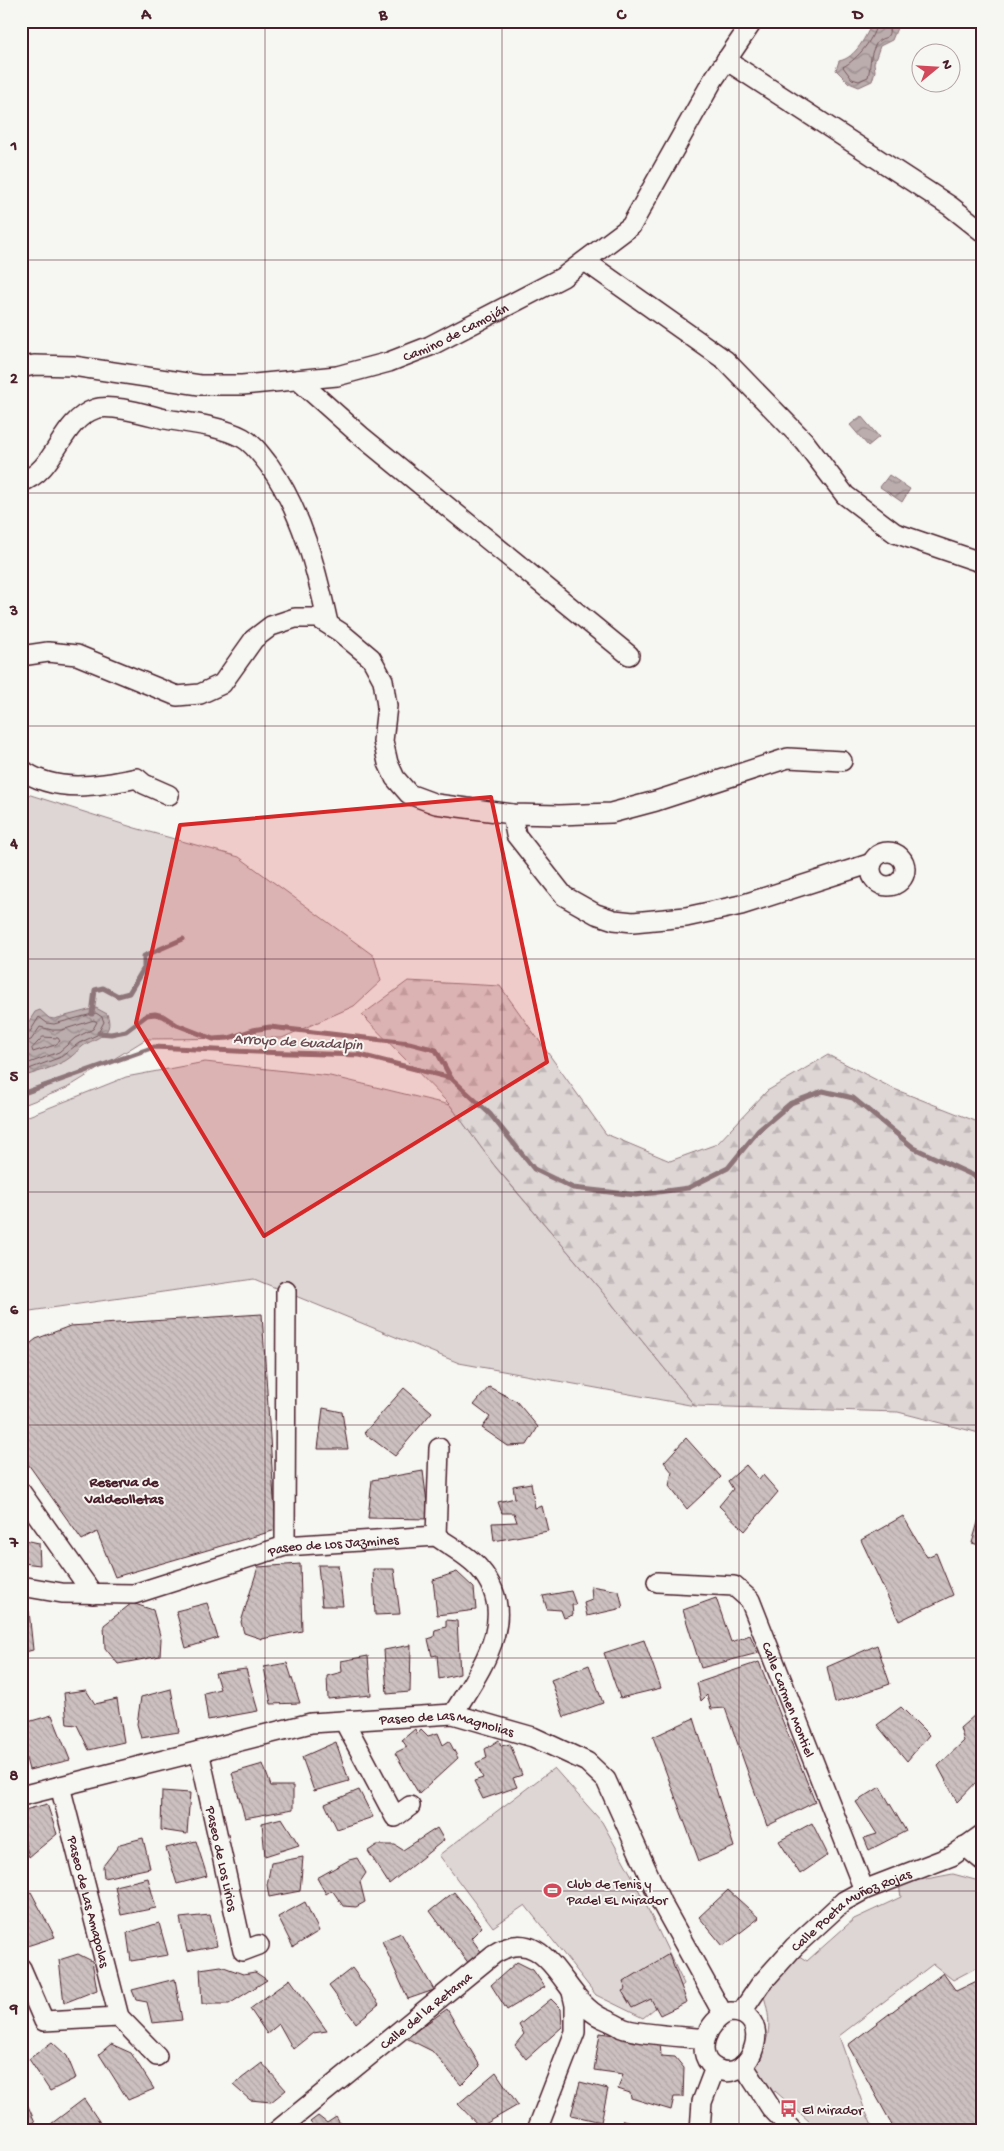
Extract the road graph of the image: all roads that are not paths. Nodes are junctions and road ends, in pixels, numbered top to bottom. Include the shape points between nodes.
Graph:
1 (753, 21) edge
2 (726, 60) junction
3 (983, 232) edge
4 (585, 261) junction
5 (21, 368) edge
6 (298, 380) junction
7 (21, 482) edge
8 (983, 563) edge
9 (328, 623) junction
10 (629, 655) dead end
11 (21, 656) edge
12 (842, 761) dead end
13 (21, 769) edge
14 (169, 795) dead end
15 (512, 814) junction
16 (872, 863) dead end
17 (286, 1291) dead end
18 (439, 1448) dead end
19 (21, 1492) edge
20 (436, 1536) junction
21 (284, 1546) junction
22 (657, 1582) dead end
23 (21, 1586) edge
24 (93, 1594) junction
25 (453, 1714) junction
26 (344, 1721) junction
27 (199, 1751) junction
28 (60, 1786) junction
29 (21, 1796) edge
30 (410, 1806) dead end
31 (983, 1834) edge
32 (966, 1846) junction
33 (983, 1860) edge
34 (864, 1890) junction
35 (259, 1946) dead end
36 (21, 1968) edge
37 (572, 1992) junction
38 (732, 2013) junction
39 (119, 2017) junction
40 (622, 2028) junction
41 (575, 2032) junction
42 (705, 2038) junction
43 (157, 2056) dead end
44 (743, 2065) junction
45 (715, 2068) junction
46 (278, 2130) edge
47 (537, 2130) edge
48 (700, 2130) edge
49 (792, 2130) edge

1 - 2 street, Camino de Camoján
2 - 3 street via 950,206
2 - 4 street, Camino de Camoján via 632,226
4 - 6 street, Camino de Camoján via 563,277 430,346 389,362 337,376
4 - 8 street via 725,360 804,440 845,495 895,533
5 - 6 street, Camino de Camoján via 73,366 200,385
6 - 10 street via 360,436
7 - 9 street via 36,476 55,454 66,432 96,408 112,408 206,427 242,438 252,444 285,488 317,574
9 - 11 street via 318,618 295,618 271,626 254,639 222,684 200,694 176,696 77,655 48,652
9 - 15 street via 371,658 383,680 387,706 383,741 388,763 395,778 409,794 436,804
12 - 15 street via 788,758 611,813
13 - 14 street via 46,782 67,785 106,784 137,778
15 - 16 street via 516,835 564,896 614,920 633,922 686,917 741,905
17 - 21 street
18 - 20 street
19 - 24 street
20 - 21 street, Paseo de Los Jazmines
20 - 25 street via 479,1568 496,1596 497,1624 488,1657
21 - 24 street, Paseo de Los Jazmines via 134,1594
22 - 34 street, Calle Carmen Montiel via 734,1586 750,1600
23 - 24 street, Paseo de Los Jazmines
25 - 26 street, Paseo de Las Magnolias
25 - 38 street, Paseo de Las Magnolias via 533,1737 588,1762 606,1780 661,1902
26 - 27 street, Paseo de Las Magnolias via 311,1723
26 - 30 street via 395,1817
27 - 28 street, Paseo de Las Magnolias
27 - 35 street, Paseo de Los Lirios via 243,1950
28 - 29 street, Paseo de Las Magnolias
28 - 39 street, Paseo de Las Amapolas
31 - 32 street, Calle Poeta Muñoz Rojas
32 - 33 street
32 - 34 street, Calle Poeta Muñoz Rojas via 952,1856
34 - 38 street, Calle Poeta Muñoz Rojas via 844,1901 794,1947
36 - 39 street via 44,2021
37 - 40 street, Calle del la Retama via 600,2018
37 - 41 street
37 - 46 street, Calle del la Retama via 542,1953 526,1945 504,1948
38 - 42 street via 711,2024
38 - 44 street via 753,2025 756,2040 752,2054
39 - 43 street
40 - 41 street via 617,2031 593,2028
40 - 42 street
41 - 47 street
42 - 45 street via 706,2054
44 - 45 street via 726,2071
44 - 49 street via 771,2108
45 - 48 street via 702,2102

